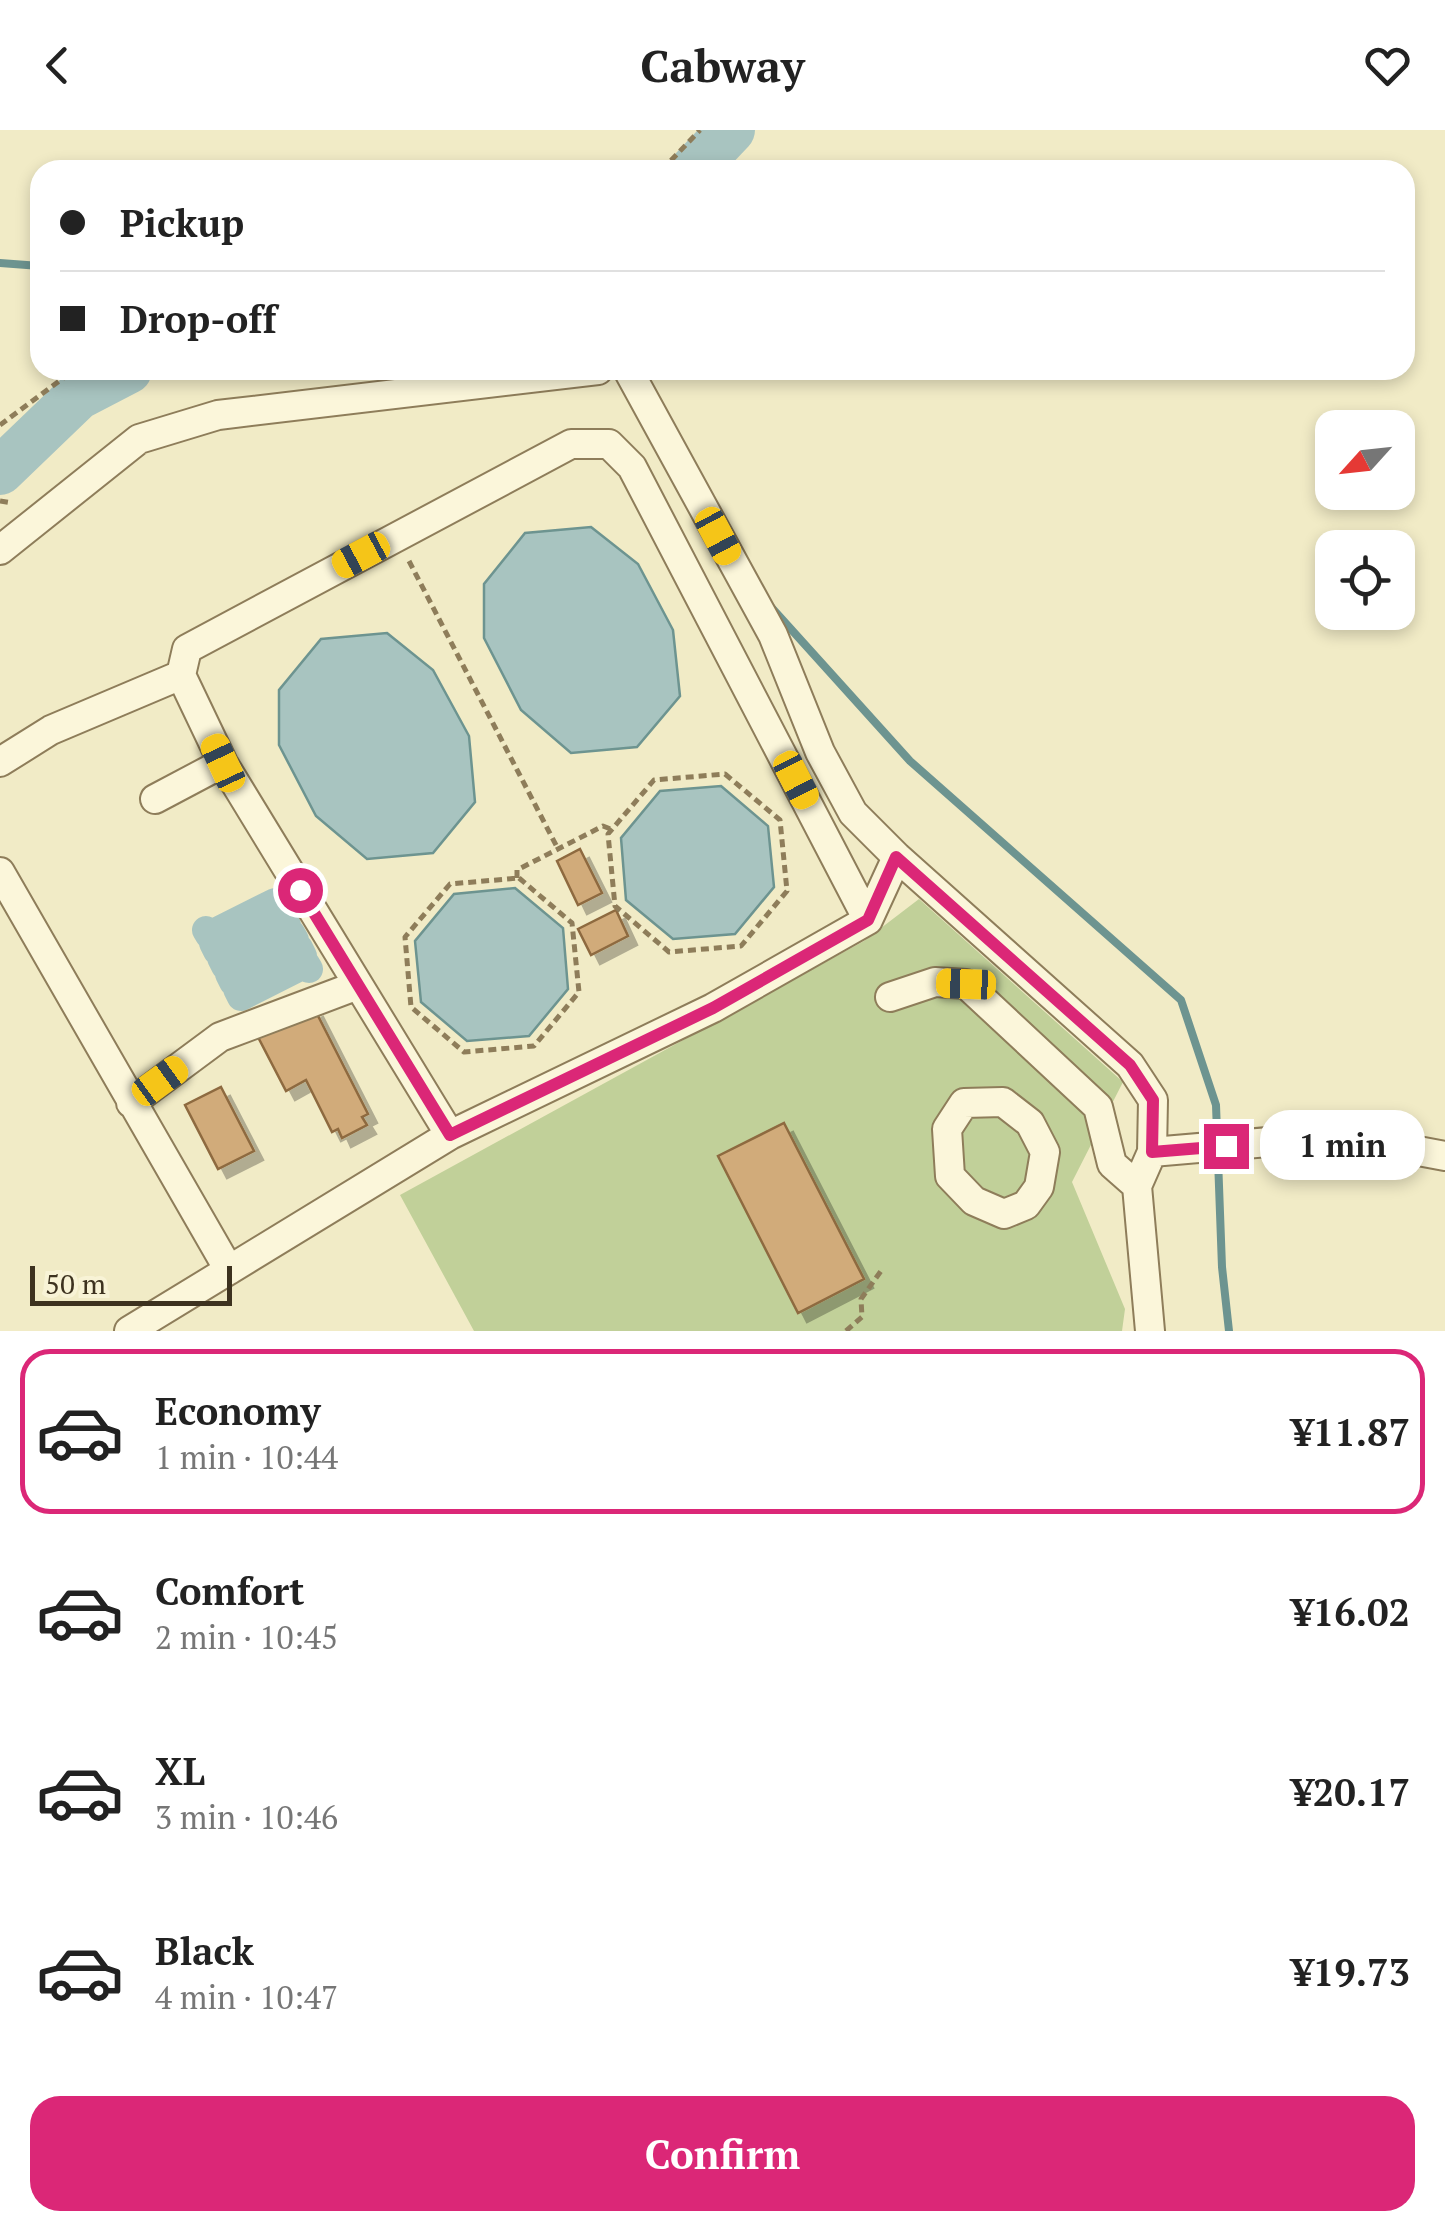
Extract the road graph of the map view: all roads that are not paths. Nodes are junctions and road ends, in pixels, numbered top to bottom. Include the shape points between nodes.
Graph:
1 (514, 380) edge
2 (633, 380) edge
3 (0, 550) edge
4 (181, 675) junction
5 (0, 762) edge
6 (223, 763) junction
7 (154, 799) dead end
8 (896, 857) junction
9 (0, 872) edge
10 (868, 920) junction
11 (358, 984) junction
12 (890, 997) dead end
13 (131, 1103) junction
14 (450, 1135) junction
15 (1152, 1152) junction
16 (1445, 1156) edge
17 (1137, 1186) junction
18 (229, 1270) junction
19 (129, 1331) edge
20 (1150, 1331) edge

1 - 3 lane via 218,415 139,439
2 - 8 lane via 772,635 852,813
4 - 5 lane via 51,730
4 - 6 lane
4 - 10 lane via 186,649 571,444 609,444 632,467
6 - 7 lane
6 - 11 lane
8 - 10 lane
8 - 15 lane via 1130,1065 1153,1100
9 - 13 lane
10 - 14 lane via 713,1008
11 - 13 lane via 220,1036
11 - 14 lane
12 - 17 lane via 935,982 966,984 1098,1107 1112,1164
13 - 18 lane
14 - 18 lane
15 - 16 lane via 1338,1136
15 - 17 lane
17 - 20 lane
18 - 19 lane

